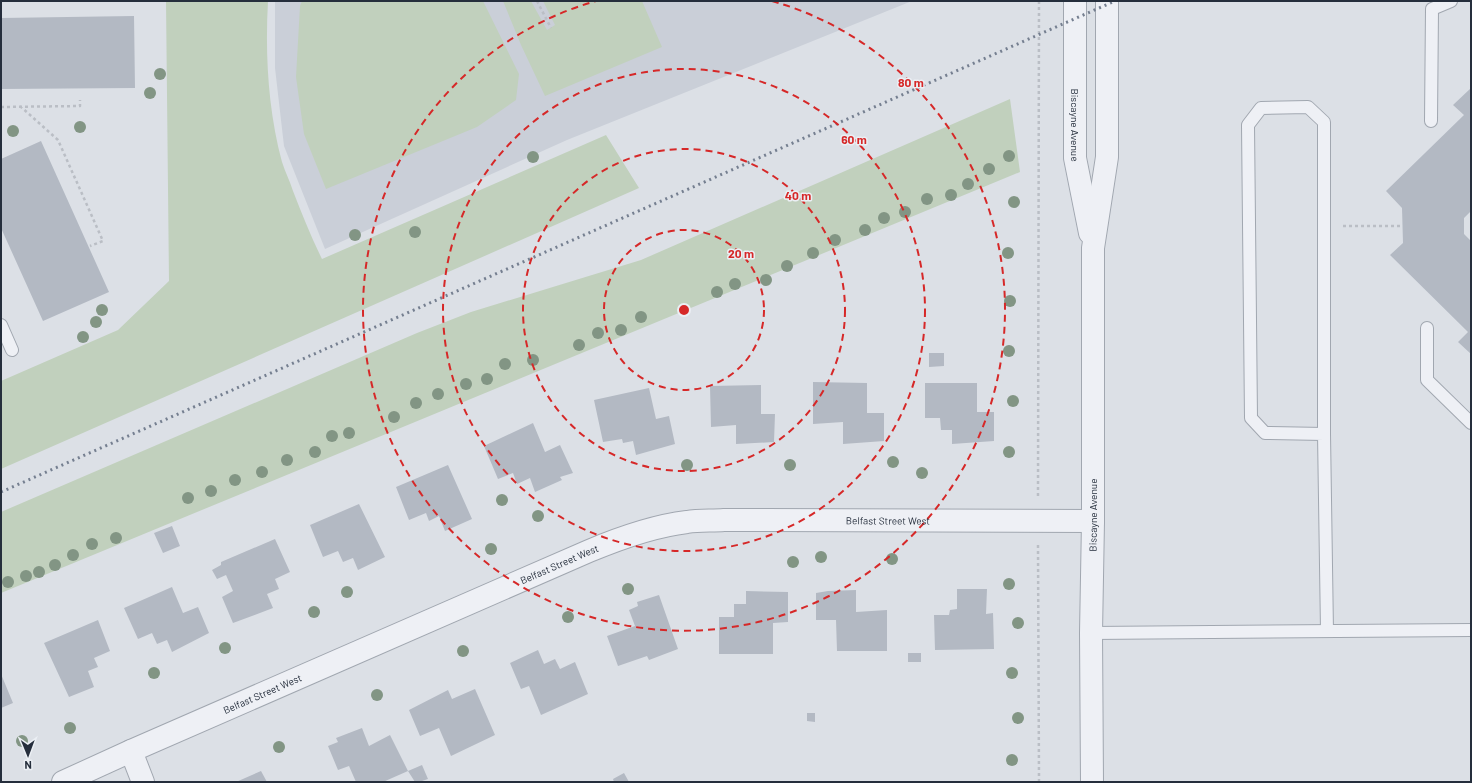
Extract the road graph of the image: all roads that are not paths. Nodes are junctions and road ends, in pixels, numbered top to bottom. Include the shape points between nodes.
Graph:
1 (1075, 1) edge
2 (1107, 1) edge
3 (1451, 1) edge
4 (1430, 121) dead end
5 (1093, 248) junction
6 (1, 325) edge
7 (1427, 328) dead end
8 (12, 350) dead end
9 (1471, 423) edge
10 (1324, 434) junction
11 (1093, 521) junction
12 (1471, 630) edge
13 (1327, 631) junction
14 (1091, 633) junction
15 (131, 751) junction
16 (63, 782) edge
17 (143, 782) edge
18 (1092, 782) edge

1 - 5 street, Biscayne Avenue via 1075,158
2 - 5 street, Biscayne Avenue via 1107,157
3 - 4 lane via 1432,9
5 - 11 street, Biscayne Avenue
6 - 8 lane
7 - 9 lane via 1427,380
10 - 10 lane via 1324,122 1308,107 1261,108 1248,125 1250,418 1265,433
10 - 13 lane
11 - 14 street, Biscayne Avenue
11 - 15 street, Belfast Street West via 724,520 687,522 653,529 589,551
12 - 13 lane
13 - 14 lane
14 - 18 street, Biscayne Avenue
15 - 16 street, Belfast Street West
15 - 17 street

